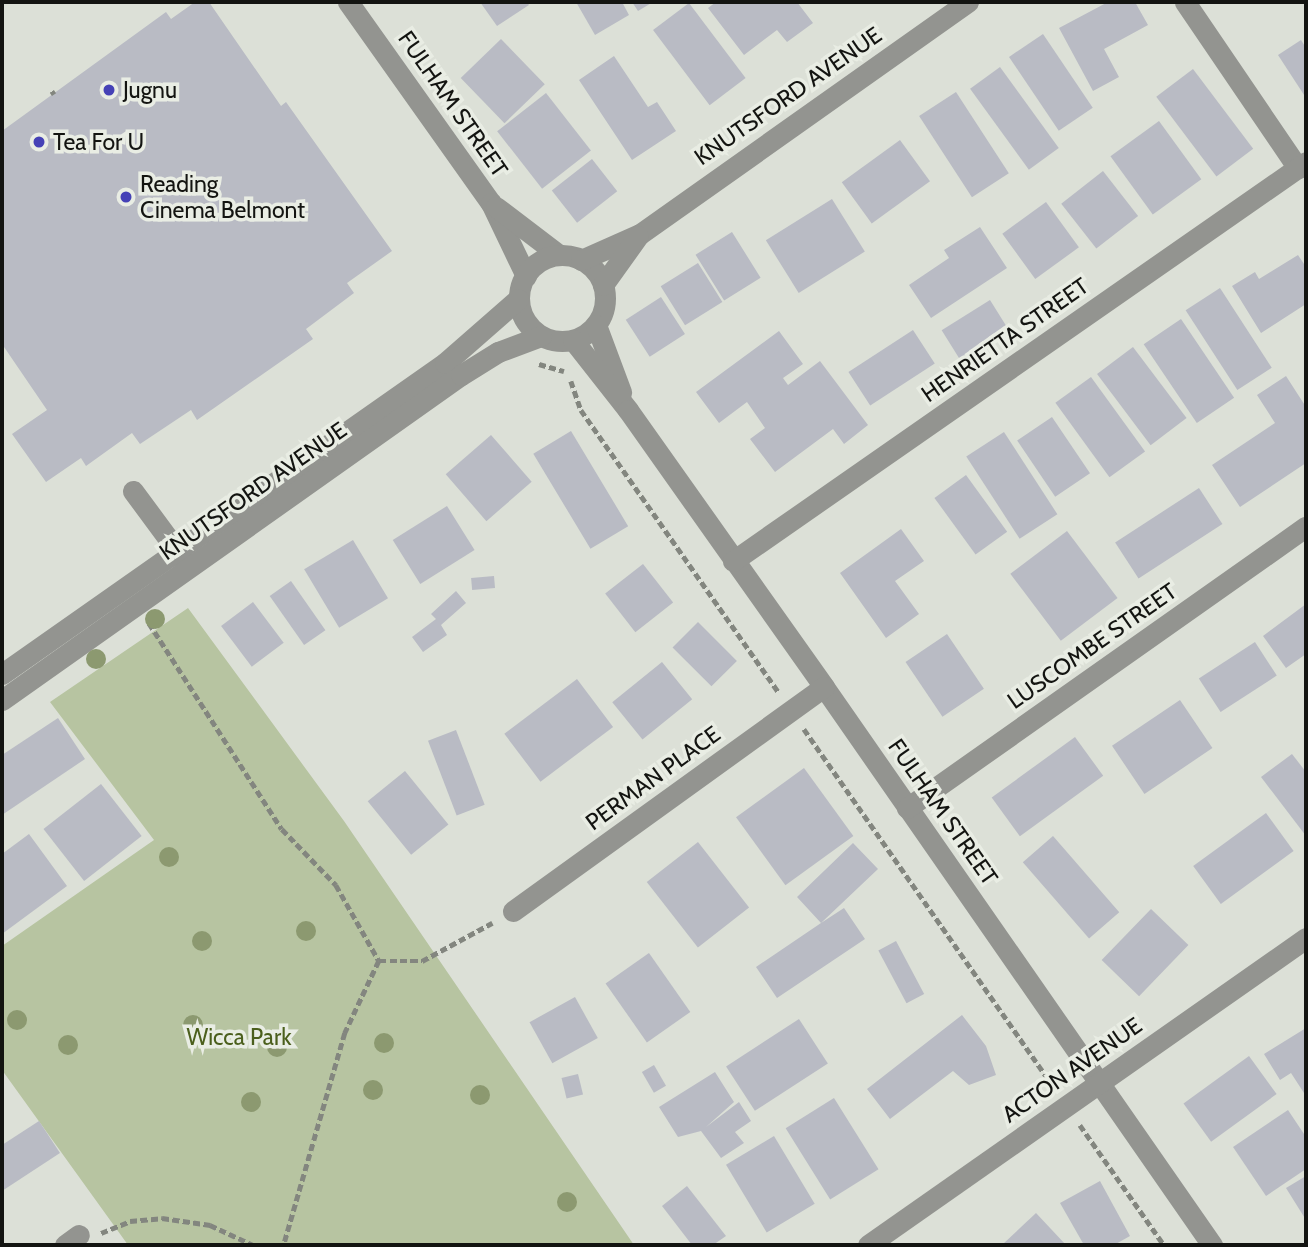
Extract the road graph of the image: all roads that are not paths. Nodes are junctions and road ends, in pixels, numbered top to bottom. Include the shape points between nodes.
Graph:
1 (348, 2) edge
2 (968, 2) edge
3 (1185, 2) edge
4 (1302, 165) edge
5 (491, 203) junction
6 (639, 234) junction
7 (559, 255) junction
8 (582, 260) junction
9 (526, 276) junction
10 (603, 285) junction
11 (519, 299) junction
12 (596, 325) junction
13 (541, 336) junction
14 (573, 340) junction
15 (628, 411) junction
16 (133, 491) dead end
17 (1306, 527) edge
18 (184, 559) junction
19 (733, 561) junction
20 (2, 674) edge
21 (824, 687) junction
22 (2, 700) edge
23 (907, 808) junction
24 (513, 911) road end
25 (1306, 938) edge
26 (1100, 1083) junction
27 (868, 1245) edge
28 (1212, 1245) edge

1 - 5 street, FULHAM STREET
2 - 6 street, KNUTSFORD AVENUE
3 - 4 street
4 - 19 street, HENRIETTA STREET
5 - 7 street, FULHAM STREET
5 - 9 street, FULHAM STREET
6 - 8 street, KNUTSFORD AVENUE
6 - 10 street, KNUTSFORD AVENUE
7 - 8 street, FULHAM STREET
7 - 9 street via 535,265
8 - 10 street
9 - 11 street
10 - 12 street via 603,312
11 - 13 street via 523,317
11 - 18 street, KNUTSFORD AVENUE via 445,363
12 - 14 street
12 - 15 street, FULHAM STREET
13 - 14 street
13 - 18 street, KNUTSFORD AVENUE via 499,352 461,375
14 - 15 street, FULHAM STREET
15 - 19 street, FULHAM STREET
16 - 18 street
17 - 23 street, LUSCOMBE STREET
18 - 20 street, KNUTSFORD AVENUE
18 - 22 street, KNUTSFORD AVENUE via 137,605
19 - 21 street, FULHAM STREET
21 - 23 street, FULHAM STREET
21 - 24 street, PERMAN PLACE
23 - 26 street, FULHAM STREET
25 - 26 street, ACTON AVENUE
26 - 27 street, ACTON AVENUE
26 - 28 street, FULHAM STREET

